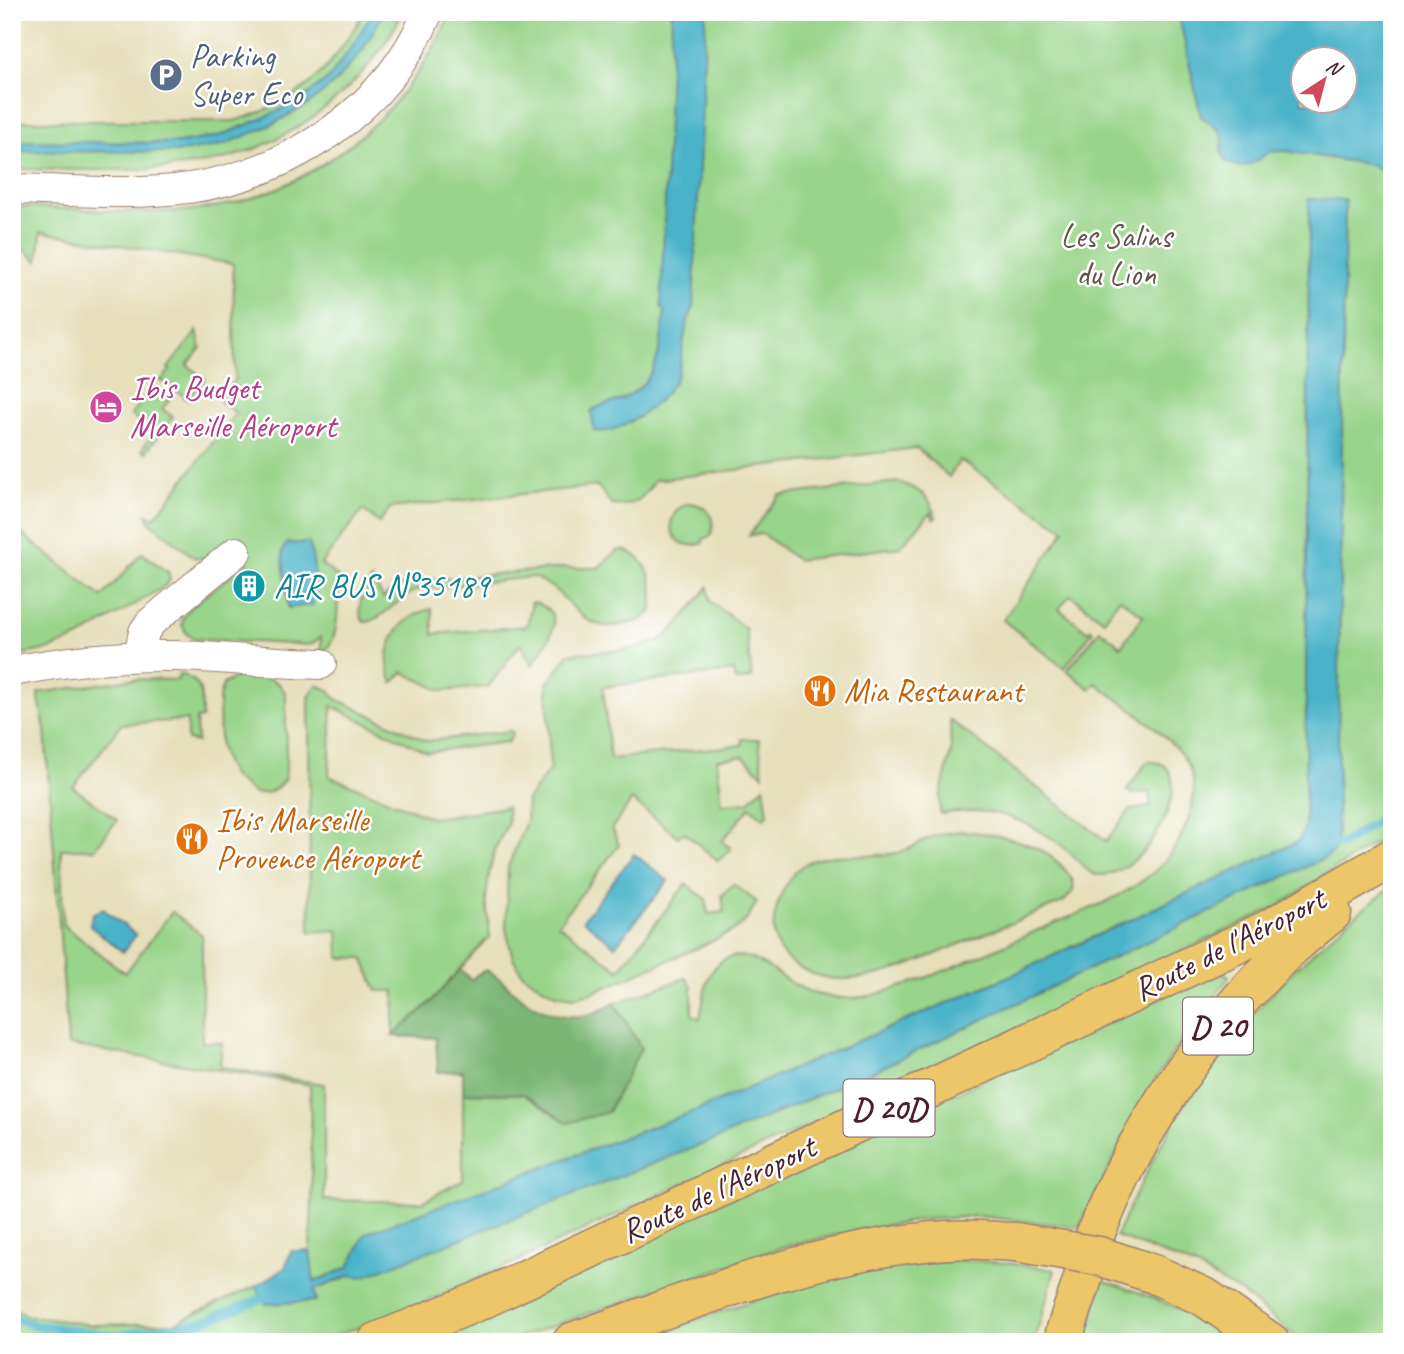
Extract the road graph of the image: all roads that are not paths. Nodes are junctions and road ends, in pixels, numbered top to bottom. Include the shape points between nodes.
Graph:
1 (428, 12) edge
2 (12, 189) edge
3 (236, 552) dead end
4 (139, 656) junction
5 (321, 664) dead end
6 (12, 671) edge
7 (1392, 859) edge
8 (1063, 1340) edge
9 (377, 1342) edge
10 (572, 1342) edge
11 (1270, 1342) edge

1 - 2 street via 391,75 346,122 270,167 186,188
3 - 4 street via 150,623
4 - 5 street
4 - 6 street
7 - 8 main road, D 20 via 1277,960 1203,1044 1173,1086 1116,1186 1096,1233
7 - 9 main road, Route de l'Aéroport / D 20D via 1256,935 479,1301
10 - 11 main road, bridge via 827,1257 949,1240 1016,1242 1099,1256 1206,1298

